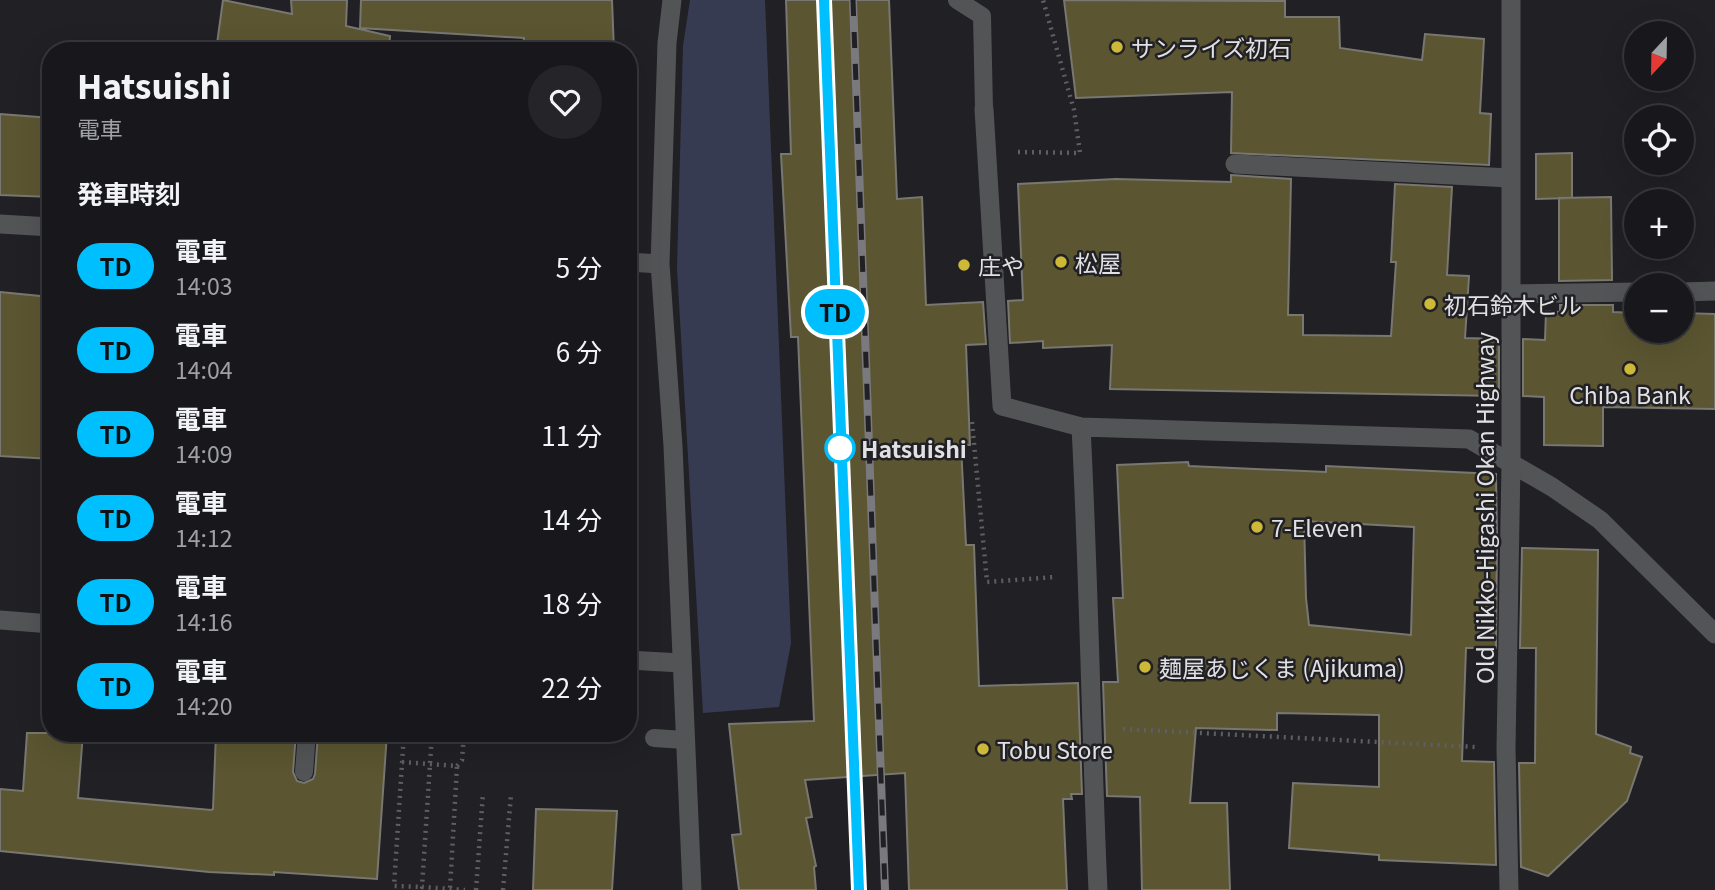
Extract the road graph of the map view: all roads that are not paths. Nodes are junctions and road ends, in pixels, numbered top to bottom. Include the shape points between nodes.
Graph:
1 (672, 0) edge
2 (957, 0) edge
3 (1511, 0) edge
4 (984, 109) joint
5 (1235, 164) dead end
6 (1510, 178) junction
7 (0, 224) edge
8 (42, 226) edge
9 (637, 263) edge
10 (660, 264) junction
11 (1715, 291) edge
12 (1624, 292) edge
13 (1694, 292) edge
14 (1510, 294) junction
15 (1081, 427) junction
16 (1511, 464) junction
17 (0, 620) edge
18 (42, 623) edge
19 (1715, 634) edge
20 (637, 661) edge
21 (681, 663) junction
22 (654, 738) dead end
23 (685, 740) junction
24 (306, 742) edge
25 (304, 772) dead end
26 (692, 890) edge
27 (1098, 890) edge
28 (1509, 890) edge

1 - 10 street
2 - 4 lane via 982,16
3 - 6 street, Old Nikko-Higashi Okan Highway
4 - 15 street via 1002,406
5 - 6 street
6 - 14 street, Old Nikko-Higashi Okan Highway
7 - 8 street
9 - 10 street
10 - 21 street
11 - 13 street
12 - 14 street
14 - 16 street, Old Nikko-Higashi Okan Highway
15 - 16 street via 1469,439
15 - 27 street
16 - 19 street via 1600,520
16 - 28 street, Old Nikko-Higashi Okan Highway via 1506,748
17 - 18 street
20 - 21 street
21 - 23 street
22 - 23 lane
23 - 26 street
24 - 25 lane

